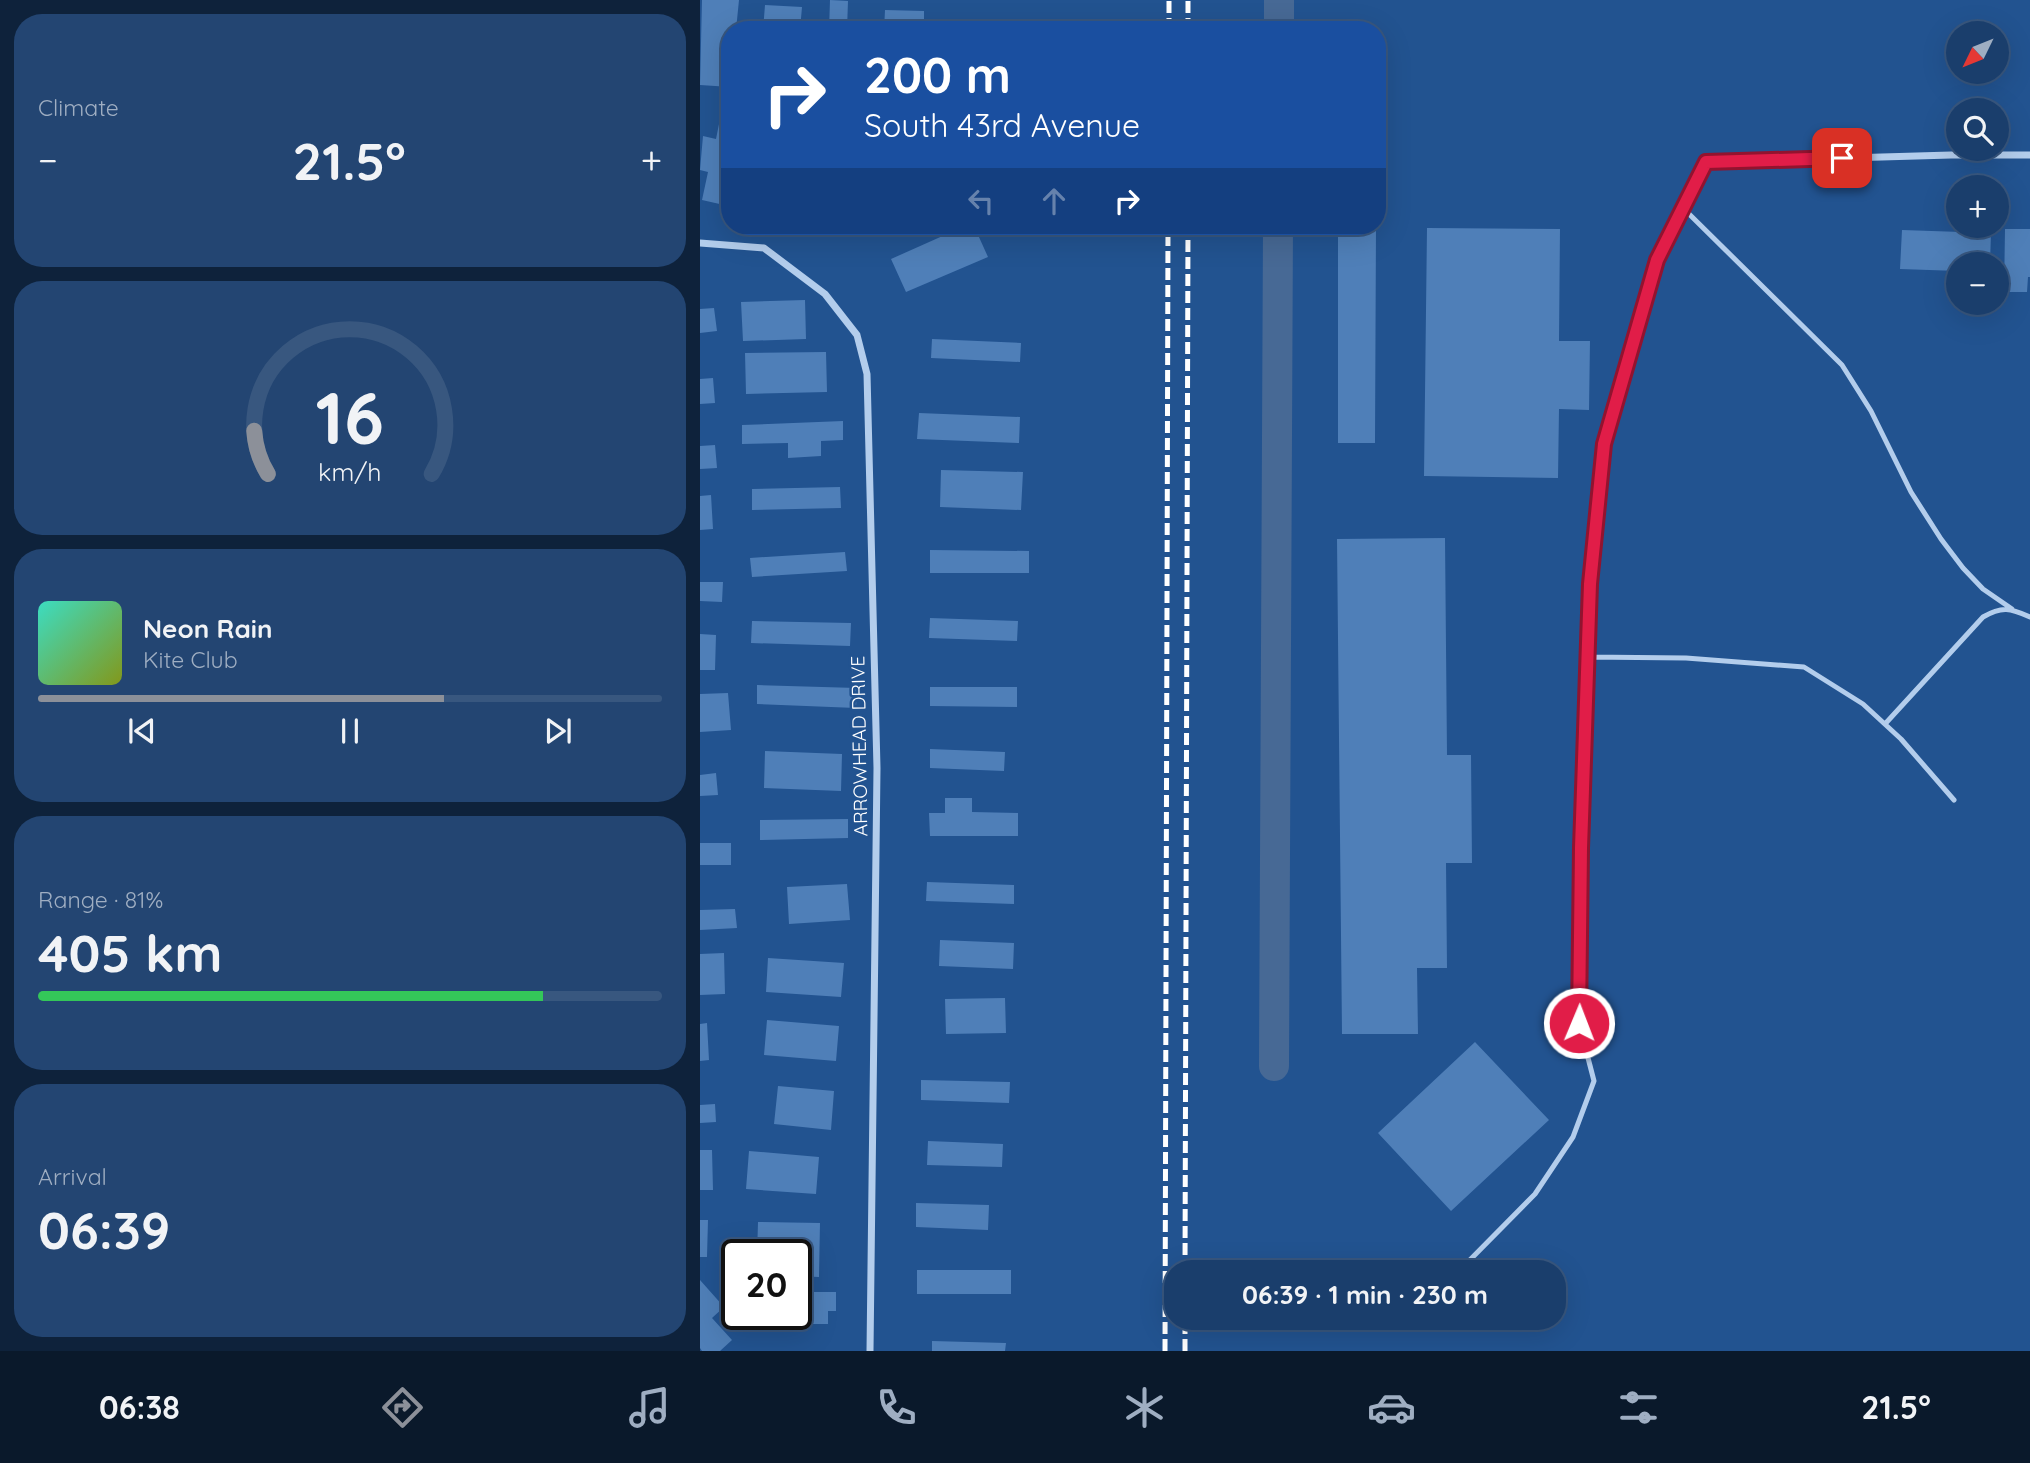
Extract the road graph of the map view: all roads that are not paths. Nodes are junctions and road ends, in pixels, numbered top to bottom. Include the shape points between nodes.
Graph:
1 (2030, 155) edge
2 (1706, 162) joint
3 (1683, 208) junction
4 (700, 243) edge
5 (2012, 609) junction
6 (2030, 617) edge
7 (1588, 657) junction
8 (1885, 724) junction
9 (1954, 800) dead end
10 (1470, 1260) edge
11 (870, 1351) edge

1 - 2 street
2 - 3 lane
3 - 5 lane via 1842,365 1941,539 1983,589
3 - 7 lane via 1657,260 1604,444
4 - 11 street, ARROWHEAD DRIVE via 764,248 825,294 857,335 867,374 877,768
5 - 6 lane
5 - 8 lane via 1983,617
7 - 8 lane via 1686,658 1804,667 1863,704
7 - 10 lane via 1579,1023 1594,1081 1573,1137 1535,1194
8 - 9 lane

